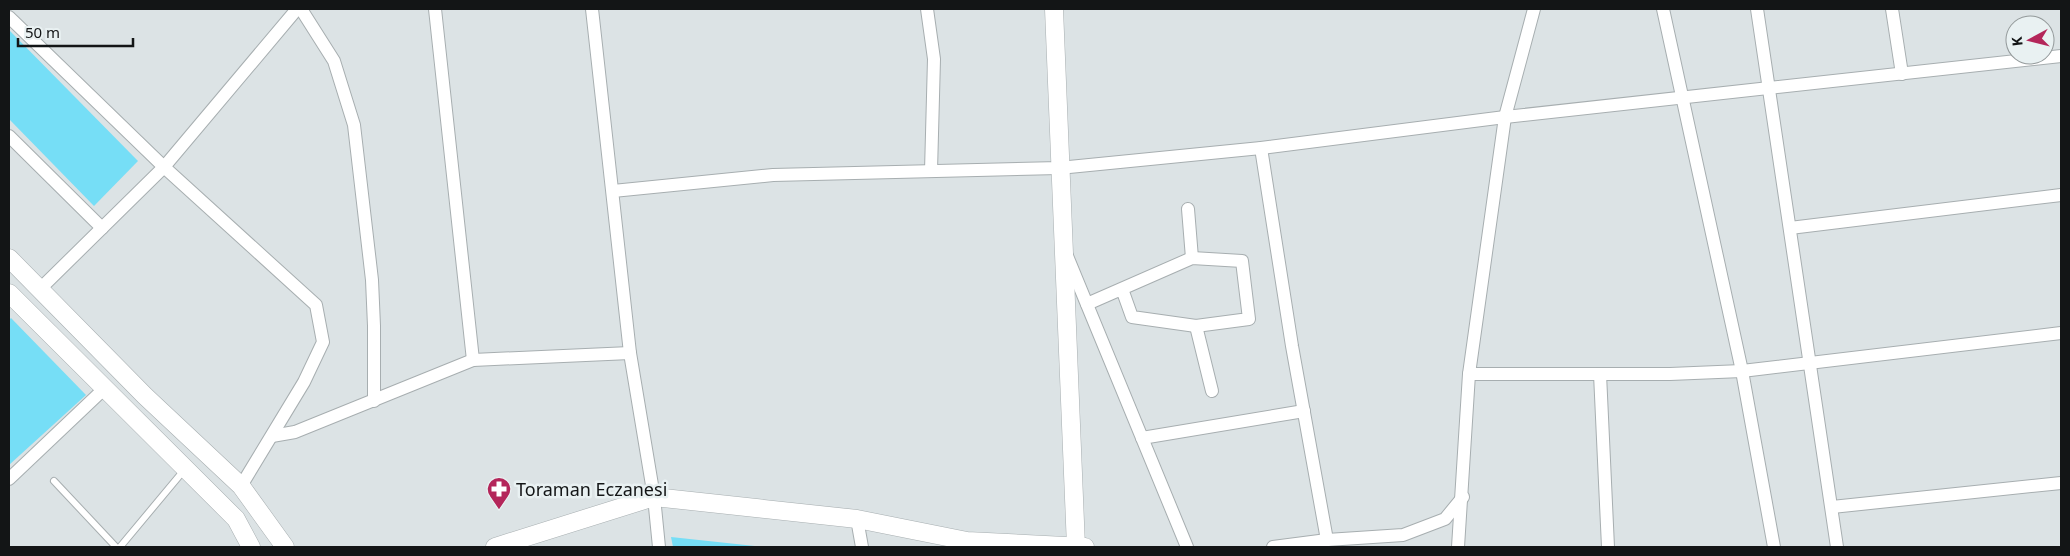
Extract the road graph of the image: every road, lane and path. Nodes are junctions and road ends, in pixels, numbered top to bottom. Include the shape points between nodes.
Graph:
1 (297, 9) edge
2 (301, 9) edge
3 (435, 9) edge
4 (592, 9) edge
5 (927, 9) edge
6 (1054, 9) edge
7 (1534, 9) edge
8 (1664, 9) edge
9 (1757, 9) edge
10 (1892, 9) edge
11 (9, 17) edge
12 (2061, 56) edge
13 (1902, 74) junction
14 (1769, 88) junction
15 (1684, 97) junction
16 (1505, 117) junction
17 (9, 136) edge
18 (1261, 148) junction
19 (164, 167) junction
20 (1059, 168) junction
21 (931, 171) junction
22 (613, 191) junction
23 (2061, 195) edge
24 (1188, 209) dead end
25 (102, 228) junction
26 (1790, 228) junction
27 (1062, 246) junction
28 (9, 258) edge
29 (1192, 258) junction
30 (40, 289) junction
31 (1122, 289) junction
32 (10, 297) edge
33 (1087, 304) junction
34 (1196, 326) junction
35 (2061, 333) edge
36 (630, 353) junction
37 (473, 360) junction
38 (1810, 364) junction
39 (1742, 371) junction
40 (1468, 374) junction
41 (1600, 374) junction
42 (106, 387) junction
43 (1212, 390) dead end
44 (374, 401) junction
45 (1304, 410) junction
46 (272, 436) junction
47 (1142, 438) junction
48 (186, 468) junction
49 (9, 479) edge
50 (54, 481) dead end
51 (2061, 483) edge
52 (241, 486) junction
53 (654, 496) junction
54 (1463, 497) junction
55 (1832, 508) junction
56 (857, 519) junction
57 (1327, 540) junction
58 (971, 544) edge
59 (118, 547) edge
60 (251, 547) edge
61 (285, 547) edge
62 (495, 547) edge
63 (659, 547) edge
64 (862, 547) edge
65 (1078, 547) edge
66 (1187, 547) edge
67 (1274, 547) edge
68 (1458, 547) edge
69 (1608, 547) edge
70 (1774, 547) edge
71 (1838, 547) edge

1 - 19 street
2 - 44 street via 334,61 354,125 372,280
3 - 37 street
4 - 22 street
5 - 21 street via 934,59
6 - 20 street
7 - 16 street
8 - 15 street
9 - 14 street
10 - 13 street
11 - 19 street
12 - 13 street
13 - 14 street
14 - 15 street
14 - 26 street
15 - 16 street
15 - 39 street
16 - 18 street
16 - 40 street
17 - 25 street
18 - 20 street
18 - 45 street
19 - 25 street
19 - 46 street via 316,305 323,342
20 - 21 street
20 - 27 street
21 - 22 street via 773,175
22 - 36 street
23 - 26 street
24 - 29 street
25 - 30 street
26 - 38 street
27 - 33 street
27 - 65 street
28 - 30 street
29 - 31 street
29 - 34 street via 1242,261 1249,320
30 - 52 street via 144,396
31 - 33 street
31 - 34 street via 1132,318
32 - 42 street
33 - 47 street
34 - 43 street
35 - 38 street
36 - 37 street
36 - 53 street
37 - 44 street
38 - 39 street
38 - 55 street
39 - 41 street
39 - 70 street
40 - 41 street
40 - 54 street
41 - 69 street
42 - 48 street
42 - 49 street
44 - 46 street via 295,432
45 - 47 street
45 - 57 street
46 - 52 street
47 - 66 street
48 - 59 lane
48 - 60 street via 236,519
50 - 59 lane
51 - 55 street
52 - 61 street
53 - 56 street
53 - 62 street
53 - 63 street
54 - 57 street via 1445,519 1402,535
54 - 68 street
55 - 71 street
56 - 58 street
56 - 64 street
57 - 67 street
58 - 65 street

